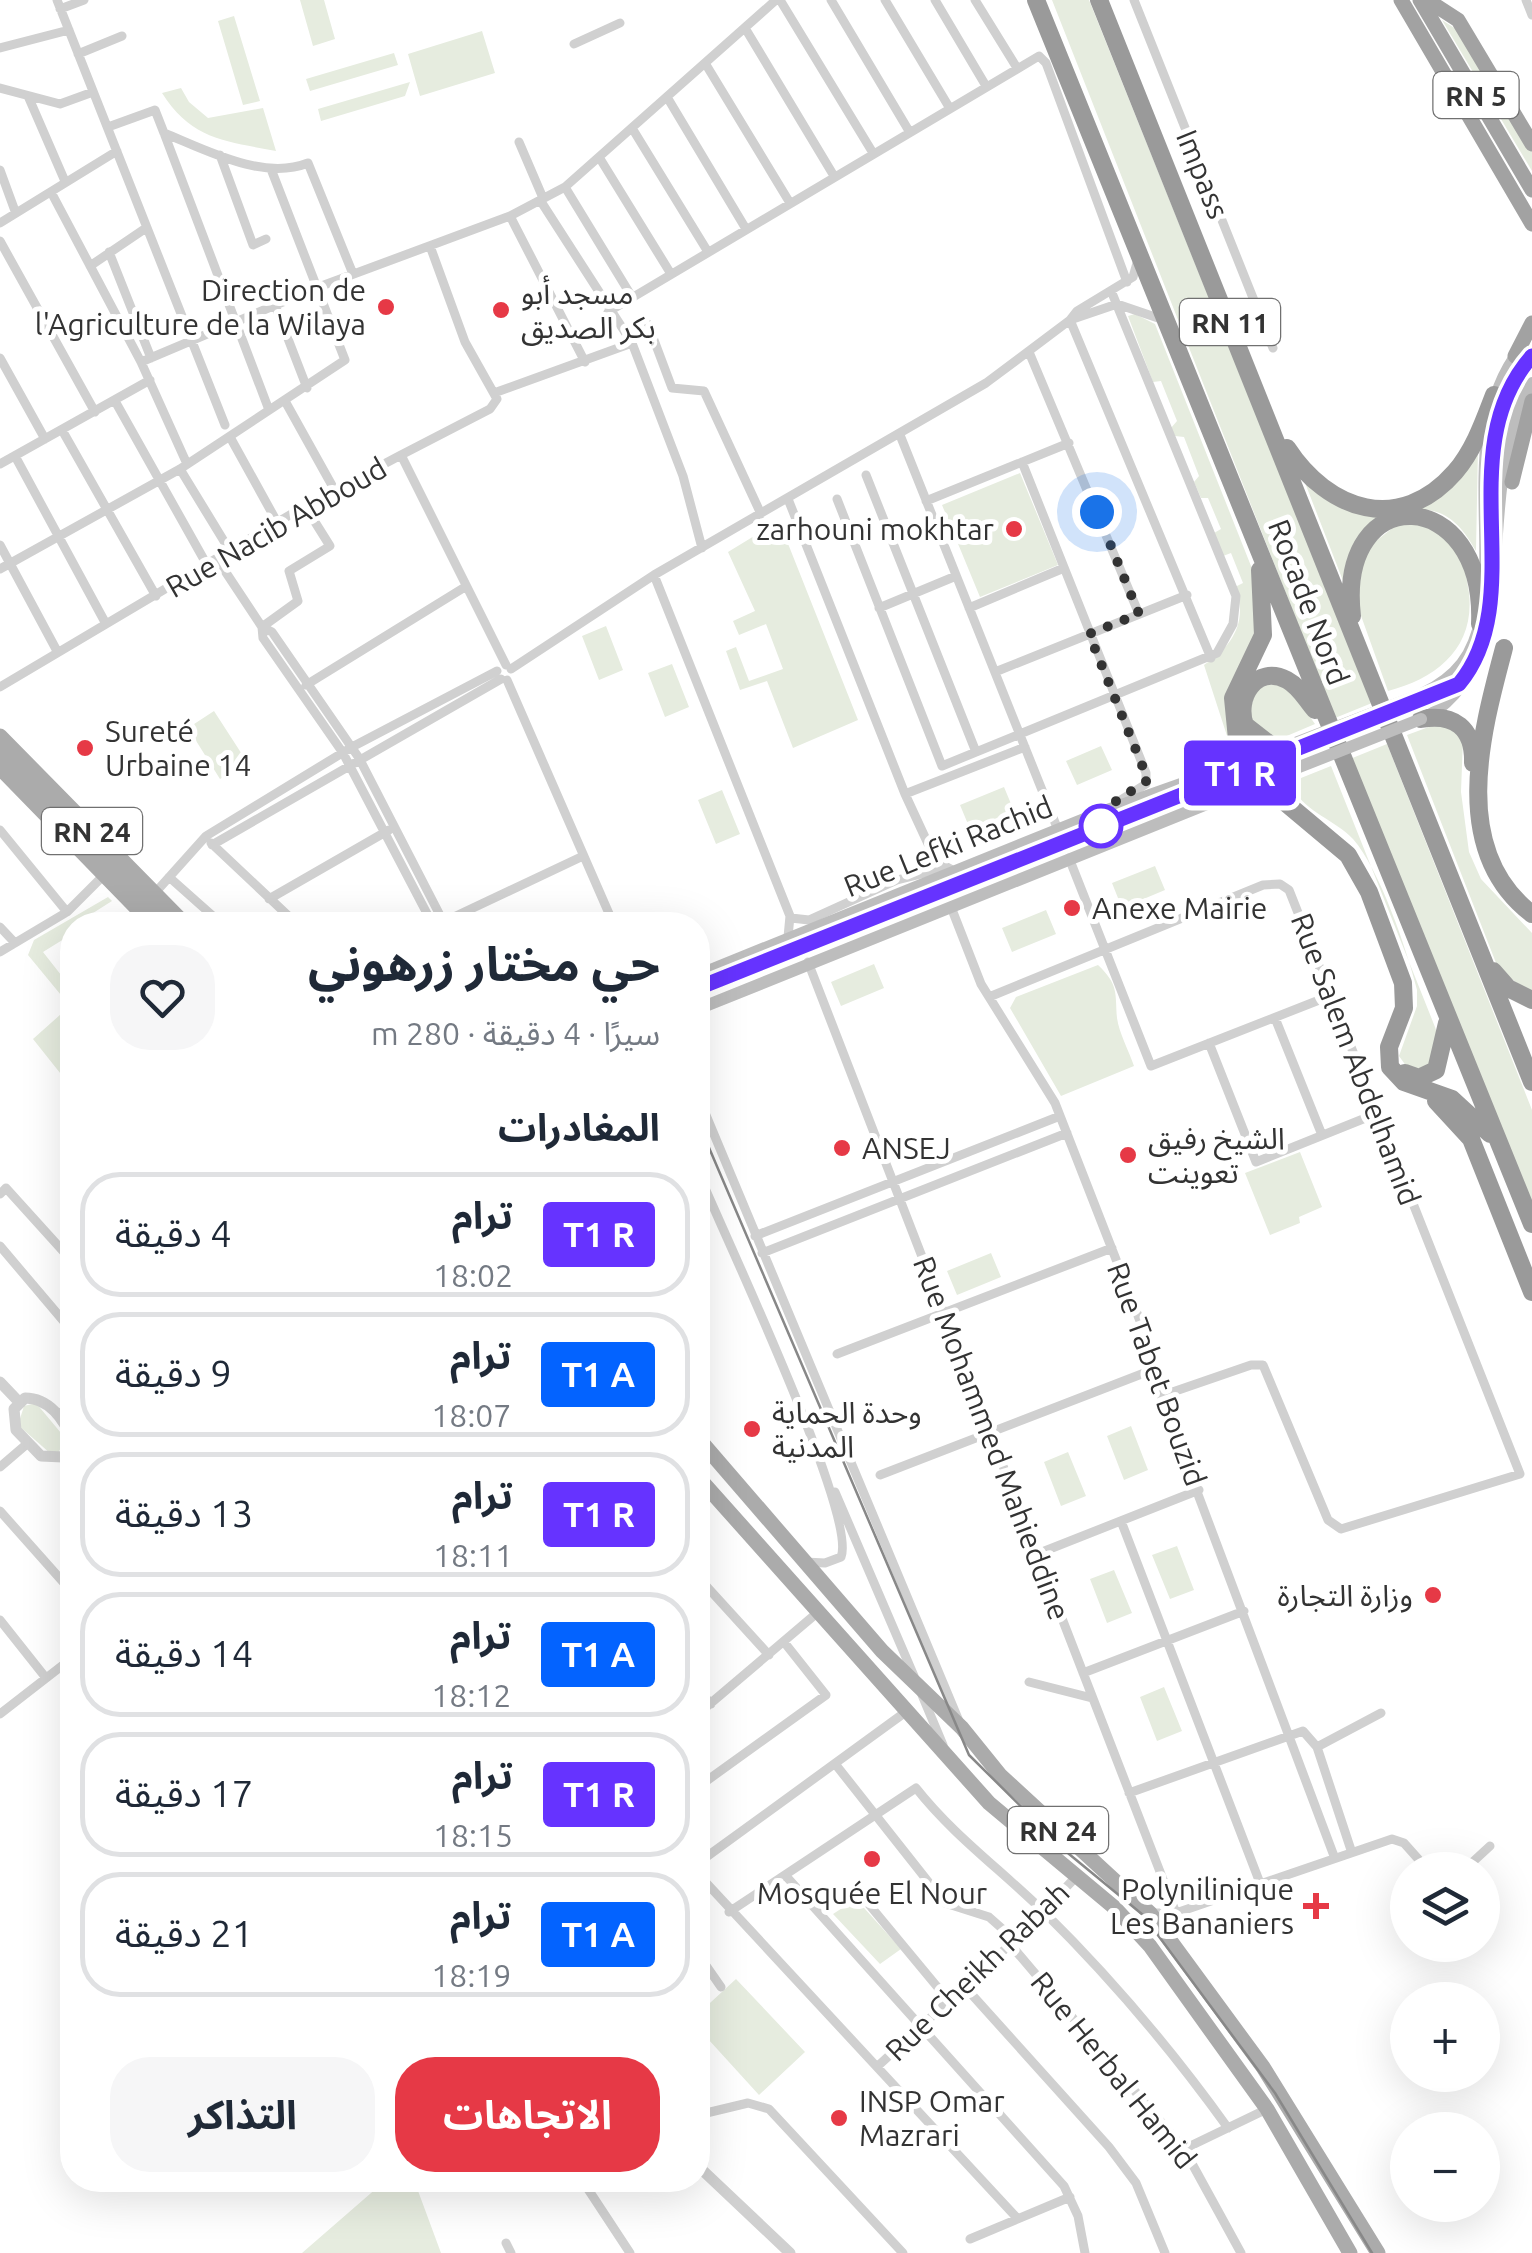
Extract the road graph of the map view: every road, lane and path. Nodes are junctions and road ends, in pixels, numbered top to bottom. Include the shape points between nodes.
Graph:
1 (84, 0) edge
2 (778, 0) edge
3 (831, 0) edge
4 (885, 0) edge
5 (935, 0) edge
6 (975, 0) edge
7 (1036, 0) edge
8 (1099, 0) edge
9 (1134, 0) edge
10 (1401, 0) edge
11 (1425, 0) edge
12 (1526, 0) edge
13 (59, 5) edge
14 (1532, 15) edge
15 (620, 23) dead end
16 (745, 28) junction
17 (69, 30) junction
18 (122, 36) dead end
19 (574, 44) dead end
20 (0, 48) edge
21 (78, 54) junction
22 (705, 63) junction
23 (1017, 68) junction
24 (986, 86) junction
25 (0, 88) edge
26 (93, 92) junction
27 (28, 96) junction
28 (667, 97) junction
29 (949, 108) junction
30 (108, 127) junction
31 (632, 128) junction
32 (909, 131) junction
33 (164, 133) junction
34 (519, 142) dead end
35 (1532, 144) edge
36 (117, 150) junction
37 (873, 153) junction
38 (220, 155) junction
39 (599, 156) junction
40 (271, 169) junction
41 (0, 170) edge
42 (834, 176) junction
43 (64, 179) junction
44 (1532, 180) edge
45 (565, 186) junction
46 (1532, 190) edge
47 (51, 192) junction
48 (542, 199) junction
49 (790, 202) junction
50 (15, 211) junction
51 (510, 216) junction
52 (0, 223) edge
53 (1532, 224) edge
54 (146, 228) junction
55 (746, 229) junction
56 (1135, 238) junction
57 (266, 239) dead end
58 (0, 241) edge
59 (430, 246) junction
60 (109, 252) junction
61 (708, 252) junction
62 (90, 266) junction
63 (354, 274) junction
64 (671, 274) junction
65 (1128, 282) junction
66 (316, 288) junction
67 (1112, 293) junction
68 (632, 297) junction
69 (1116, 304) junction
70 (274, 306) junction
71 (608, 312) junction
72 (1070, 320) junction
73 (234, 323) junction
74 (648, 324) dead end
75 (1170, 324) junction
76 (1532, 324) edge
77 (1532, 338) edge
78 (192, 341) junction
79 (632, 343) junction
80 (1272, 348) dead end
81 (1030, 352) junction
82 (1515, 356) junction
83 (0, 358) edge
84 (146, 360) junction
85 (585, 362) junction
86 (150, 380) junction
87 (1532, 383) edge
88 (307, 388) junction
89 (494, 393) junction
90 (1494, 395) junction
91 (116, 400) junction
92 (285, 401) junction
93 (1532, 401) edge
94 (270, 410) junction
95 (94, 412) junction
96 (1266, 413) junction
97 (226, 425) dead end
98 (62, 430) junction
99 (900, 435) junction
100 (230, 437) junction
101 (45, 439) junction
102 (1070, 443) junction
103 (401, 455) junction
104 (15, 456) junction
105 (1022, 462) junction
106 (0, 464) edge
107 (184, 466) junction
108 (866, 475) dead end
109 (157, 481) junction
110 (1512, 482) junction
111 (334, 489) junction
112 (788, 499) junction
113 (837, 499) dead end
114 (926, 501) junction
115 (304, 506) junction
116 (107, 509) junction
117 (760, 514) junction
118 (278, 522) junction
119 (57, 538) junction
120 (0, 544) edge
121 (702, 548) junction
122 (1258, 550) junction
123 (230, 551) junction
124 (217, 559) junction
125 (10, 563) junction
126 (207, 565) junction
127 (1064, 568) junction
128 (0, 569) edge
129 (1511, 570) dead end
130 (654, 575) junction
131 (956, 576) junction
132 (465, 587) junction
133 (913, 594) junction
134 (1187, 595) junction
135 (156, 596) junction
136 (879, 608) junction
137 (969, 608) junction
138 (1139, 614) junction
139 (106, 624) junction
140 (1480, 624) junction
141 (262, 627) junction
142 (1508, 628) dead end
143 (1089, 634) junction
144 (1357, 646) junction
145 (1504, 648) junction
146 (57, 651) junction
147 (1211, 658) junction
148 (995, 672) junction
149 (504, 673) junction
150 (2, 680) edge
151 (303, 687) junction
152 (1114, 696) junction
153 (1421, 719) junction
154 (1326, 721) junction
155 (1019, 734) junction
156 (0, 736) edge
157 (1024, 747) junction
158 (348, 750) junction
159 (1277, 750) junction
160 (976, 752) junction
161 (0, 753) edge
162 (354, 761) junction
163 (0, 768) edge
164 (1221, 769) junction
165 (1284, 774) junction
166 (1238, 792) junction
167 (904, 794) junction
168 (1098, 813) junction
169 (390, 829) junction
170 (0, 830) edge
171 (1058, 830) junction
172 (209, 840) junction
173 (581, 856) junction
174 (1069, 858) junction
175 (950, 870) junction
176 (103, 876) junction
177 (168, 877) junction
178 (154, 894) junction
179 (270, 899) junction
180 (951, 907) junction
181 (67, 912) joint
182 (140, 912) edge
183 (156, 912) edge
184 (173, 912) edge
185 (208, 912) edge
186 (284, 912) edge
187 (433, 912) edge
188 (464, 912) edge
189 (608, 912) edge
190 (1532, 914) edge
191 (60, 916) edge
192 (791, 918) junction
193 (1532, 922) edge
194 (808, 923) junction
195 (0, 928) edge
196 (788, 937) junction
197 (14, 943) junction
198 (1104, 949) junction
199 (0, 952) edge
200 (1484, 961) junction
201 (808, 962) junction
202 (710, 970) edge
203 (1332, 995) junction
204 (989, 998) junction
205 (1532, 1000) edge
206 (710, 1004) edge
207 (1275, 1018) junction
208 (1448, 1022) junction
209 (1209, 1043) junction
210 (1532, 1082) edge
211 (1420, 1088) junction
212 (1378, 1113) junction
213 (1060, 1116) junction
214 (710, 1125) edge
215 (1066, 1133) junction
216 (1322, 1135) junction
217 (1498, 1142) junction
218 (1512, 1176) junction
219 (892, 1180) junction
220 (3, 1191) edge
221 (710, 1200) edge
222 (900, 1200) junction
223 (1532, 1224) edge
224 (755, 1236) junction
225 (0, 1246) edge
226 (1112, 1248) junction
227 (60, 1249) edge
228 (762, 1254) junction
229 (1532, 1291) edge
230 (943, 1312) junction
231 (60, 1317) edge
232 (837, 1354) dead end
233 (1152, 1370) junction
234 (0, 1382) edge
235 (1160, 1396) junction
236 (19, 1402) junction
237 (59, 1414) edge
238 (990, 1433) junction
239 (28, 1443) junction
240 (710, 1452) edge
241 (60, 1457) edge
242 (822, 1462) junction
243 (0, 1467) edge
244 (880, 1475) dead end
245 (1199, 1490) junction
246 (710, 1491) edge
247 (0, 1511) edge
248 (1121, 1521) junction
249 (1036, 1554) junction
250 (804, 1562) junction
251 (786, 1577) junction
252 (60, 1578) edge
253 (710, 1590) edge
254 (1244, 1612) junction
255 (817, 1613) junction
256 (0, 1620) edge
257 (1167, 1641) junction
258 (784, 1642) junction
259 (769, 1656) junction
260 (60, 1667) edge
261 (1083, 1673) junction
262 (46, 1678) junction
263 (916, 1682) junction
264 (1029, 1682) dead end
265 (1092, 1698) junction
266 (711, 1704) edge
267 (909, 1710) junction
268 (1382, 1713) dead end
269 (0, 1714) edge
270 (962, 1728) junction
271 (1289, 1733) junction
272 (1317, 1747) junction
273 (946, 1752) junction
274 (1213, 1761) junction
275 (836, 1765) junction
276 (710, 1778) edge
277 (1129, 1793) junction
278 (874, 1816) junction
279 (1490, 1846) dead end
280 (1351, 1850) junction
281 (1412, 1852) edge
282 (1484, 1852) edge
283 (710, 1854) edge
284 (1334, 1856) junction
285 (785, 1875) junction
286 (1075, 1878) junction
287 (1260, 1882) junction
288 (710, 1889) edge
289 (862, 1896) dead end
290 (1042, 1910) junction
291 (729, 1912) junction
292 (1150, 1913) junction
293 (1176, 1913) junction
294 (1168, 1938) junction
295 (1012, 1942) junction
296 (710, 1971) edge
297 (720, 1986) dead end
298 (964, 1988) junction
299 (949, 2001) junction
300 (922, 2025) junction
301 (878, 2065) junction
302 (1266, 2109) junction
303 (710, 2111) edge
304 (1228, 2128) junction
305 (1184, 2150) junction
306 (710, 2177) edge
307 (590, 2192) edge
308 (1070, 2197) junction
309 (1017, 2218) junction
310 (970, 2238) dead end
311 (630, 2253) edge
312 (790, 2253) edge
313 (903, 2253) edge
314 (1086, 2253) edge
315 (1165, 2253) edge
316 (1241, 2253) edge
317 (1350, 2253) edge
318 (1378, 2253) edge

1 - 13 street
2 - 16 street
2 - 37 street
3 - 32 street
4 - 29 street
5 - 24 street
6 - 23 street
7 - 56 highway, Rocade Nord / RN 11
8 - 96 highway, Rocade Nord / RN 11
9 - 80 street, Impass
10 - 53 highway
11 - 35 highway, RN 5 via 1458,20
11 - 44 highway, RN 5
11 - 46 highway, RN 5
12 - 14 street
13 - 17 street
15 - 19 street
16 - 22 street
16 - 42 street
17 - 20 street
17 - 21 street
18 - 21 street
21 - 26 street
22 - 28 street
22 - 49 street
23 - 24 street
23 - 65 street via 1034,57 1044,59
24 - 29 street
25 - 27 street
26 - 27 street via 60,104
26 - 30 street
27 - 43 street
28 - 31 street
28 - 55 street
29 - 32 street
30 - 33 street via 155,110
30 - 36 street
31 - 39 street
31 - 61 street
32 - 37 street
33 - 38 street
33 - 73 street
34 - 48 street
36 - 43 street
36 - 54 street
37 - 42 street
38 - 40 street
38 - 57 street via 253,245
39 - 45 street
39 - 64 street
40 - 63 street via 308,163
40 - 66 street
41 - 50 street
42 - 49 street
43 - 47 street
45 - 48 street
45 - 68 street
47 - 50 street
47 - 62 street
48 - 51 street
48 - 71 street
49 - 55 street
50 - 52 street
51 - 59 street
51 - 85 street
54 - 60 street
54 - 78 street
55 - 61 street
56 - 65 street via 1137,269
56 - 75 highway, Rocade Nord / RN 11
58 - 95 street
59 - 63 street
59 - 89 street via 465,342
60 - 62 street
60 - 84 street
61 - 64 street
62 - 84 street
63 - 66 street
64 - 68 street
65 - 67 street
66 - 70 street
66 - 88 street via 344,360
67 - 69 street
67 - 72 street
68 - 71 street
69 - 72 street
69 - 75 street
69 - 147 street via 1236,596 1229,634
70 - 73 street
70 - 88 street
71 - 79 street
72 - 81 street
72 - 134 street
73 - 78 street
73 - 94 street
74 - 117 street via 672,388 704,391
75 - 122 highway, Rocade Nord / RN 11
76 - 82 highway
77 - 82 main road
78 - 84 street
78 - 97 street
79 - 85 street
79 - 121 street via 683,476
81 - 99 street
81 - 102 street
82 - 90 main road
83 - 101 street
84 - 86 street
85 - 89 street
86 - 91 street
86 - 107 street
87 - 110 main road via 1513,437
88 - 92 street
89 - 103 street via 490,410
90 - 96 highway via 1454,473 1428,495 1385,509 1356,506 1326,492 1296,461
90 - 140 main road
91 - 95 street
91 - 109 street
92 - 94 street
92 - 111 street
93 - 110 highway
94 - 100 street
95 - 98 street
96 - 144 highway, Rocade Nord / RN 11
98 - 101 street
98 - 116 street
99 - 112 street
99 - 114 street
100 - 107 street
100 - 118 street
101 - 104 street
102 - 105 street
102 - 138 street
103 - 111 street, Rue Nacib Abboud
103 - 132 street, Rue Nacib Abboud
104 - 106 street
104 - 119 street
105 - 114 street
105 - 127 street
107 - 109 street
107 - 123 street
108 - 133 street
109 - 116 street
109 - 126 street
110 - 129 main road
111 - 115 street, Rue Nacib Abboud
112 - 117 street
112 - 167 street
113 - 136 street
114 - 131 street
115 - 118 street, Rue Nacib Abboud
115 - 141 street via 330,546 289,571 298,601
116 - 119 street
116 - 135 street
117 - 121 street
118 - 123 street, Rue Nacib Abboud
119 - 125 street
119 - 139 street
120 - 125 street
121 - 130 street
122 - 154 highway, Rocade Nord / RN 11
122 - 164 highway via 1263,635 1233,698 1240,742
123 - 124 street, Rue Nacib Abboud
124 - 126 street, Rue Nacib Abboud
124 - 141 street
125 - 128 street
125 - 146 street
126 - 135 street, Rue Nacib Abboud
127 - 137 street
127 - 143 street
130 - 149 street
130 - 192 street
131 - 133 street
131 - 137 street
132 - 149 street, Rue Nacib Abboud
132 - 151 street
133 - 136 street
133 - 160 street
134 - 138 street
134 - 147 street
135 - 139 street, Rue Nacib Abboud
136 - 160 street via 942,766
137 - 148 street
138 - 143 street
139 - 146 street, Rue Nacib Abboud
140 - 144 highway via 1475,578 1457,536 1432,519 1404,516 1378,526 1354,563 1350,593
140 - 159 main road, Rue Lefki Rachid, bridge via 1462,668 1422,694
141 - 151 street via 272,632
142 - 145 main road
143 - 148 street
143 - 152 street
144 - 200 highway, Rocade Nord / RN 11
145 - 153 main road via 1468,697
145 - 190 highway via 1487,713 1478,823 1498,878
146 - 150 street, Rue Nacib Abboud
147 - 152 street
148 - 155 street
149 - 158 street
149 - 162 street
149 - 173 street, Rue Nacib Abboud
151 - 158 street
152 - 155 street
152 - 168 street via 1146,784
153 - 165 main road, bridge
153 - 193 highway via 1448,716 1470,737 1476,844 1496,886
154 - 159 highway via 1289,681 1258,679 1244,696 1242,717 1249,731
154 - 208 highway, Rocade Nord / RN 11
155 - 157 street
155 - 160 street
156 - 178 main road, RN 24
157 - 167 street
157 - 171 street
158 - 162 street
158 - 172 street
159 - 164 main road, Rue Lefki Rachid
161 - 183 main road, RN 24
162 - 169 street
162 - 172 street
163 - 176 main road, RN 24
164 - 168 main road, Rue Lefki Rachid
165 - 166 main road
165 - 208 highway via 1297,802 1357,849 1393,927 1414,991 1395,1050 1406,1075 1425,1077 1436,1070
166 - 174 main road
166 - 211 highway via 1261,790 1280,798 1353,862 1405,992 1388,1047 1390,1067 1398,1079
167 - 175 street via 936,862
168 - 171 main road, Rue Lefki Rachid
169 - 179 street
169 - 187 street
170 - 181 street
171 - 175 main road, Rue Lefki Rachid
172 - 177 street
172 - 179 street
173 - 188 street
173 - 189 street, Rue Nacib Abboud
174 - 180 main road
174 - 198 street
175 - 194 main road, Rue Lefki Rachid
176 - 181 street
176 - 182 main road, RN 24
177 - 178 street
177 - 185 street
178 - 184 main road, RN 24
179 - 186 street
180 - 201 main road
180 - 204 street, Rue Tabet Bouzid
191 - 197 street
192 - 194 street
192 - 196 street
194 - 196 main road, Rue Lefki Rachid
195 - 197 street
196 - 202 main road, Rue Lefki Rachid
197 - 199 street
198 - 203 street, Rue Salem Abdelhamid via 1280,884 1291,894
198 - 204 street, Rue Salem Abdelhamid
198 - 209 street via 1151,1066
200 - 205 highway via 1508,988
200 - 210 highway, Rocade Nord / RN 11
201 - 206 main road
201 - 219 street, Rue Mohammed Mahieddine
203 - 207 street
203 - 212 street, Rue Salem Abdelhamid
204 - 213 street, Rue Tabet Bouzid
207 - 209 street
207 - 216 street
208 - 217 highway, Rocade Nord / RN 11
209 - 216 street via 1256,1162
211 - 217 highway via 1452,1100
211 - 229 highway via 1471,1140
212 - 216 street
212 - 235 street, Rue Salem Abdelhamid via 1520,1474 1341,1529 1328,1520 1263,1365
213 - 215 street, Rue Tabet Bouzid
213 - 219 street
214 - 224 street
215 - 222 street
215 - 226 street, Rue Tabet Bouzid
217 - 218 highway, Rocade Nord / RN 11
218 - 223 highway, Rocade Nord / RN 11
218 - 229 highway
219 - 222 street, Rue Mohammed Mahieddine
219 - 224 street
220 - 227 street
221 - 242 street
222 - 228 street
222 - 230 street, Rue Mohammed Mahieddine
224 - 228 street
225 - 231 street
226 - 230 street
226 - 233 street, Rue Tabet Bouzid via 1149,1344
228 - 270 street
230 - 232 street
230 - 238 street, Rue Mohammed Mahieddine
233 - 235 street, Rue Tabet Bouzid
233 - 238 street
234 - 236 street
235 - 245 street, Rue Tabet Bouzid
236 - 237 street via 32,1398
236 - 239 street via 13,1419
238 - 244 street
238 - 249 street, Rue Mohammed Mahieddine
239 - 241 street via 41,1456
239 - 243 street
240 - 250 main road, RN 24
242 - 250 street via 845,1548 832,1562
242 - 263 street
245 - 248 street
245 - 254 street, Rue Tabet Bouzid
246 - 251 main road, RN 24
247 - 252 street
248 - 249 street
248 - 257 street
249 - 261 street, Rue Mohammed Mahieddine
250 - 251 main road
250 - 263 main road, RN 24
251 - 255 main road, RN 24
253 - 259 street
254 - 257 street
254 - 271 street, Rue Tabet Bouzid
255 - 258 street
255 - 267 main road, RN 24
256 - 262 street
257 - 261 street
257 - 274 street
258 - 259 street
258 - 276 street via 826,1696
259 - 266 street
260 - 262 street
261 - 265 street, Rue Mohammed Mahieddine
262 - 269 street
263 - 270 main road, RN 24
263 - 273 street
264 - 265 street
265 - 277 street, Rue Mohammed Mahieddine
267 - 273 main road, RN 24
267 - 275 street
268 - 272 street
270 - 292 main road, RN 24 via 1026,1801
271 - 272 street via 1303,1730
271 - 274 street
271 - 284 street, Rue Tabet Bouzid
272 - 280 street
273 - 286 main road, RN 24 via 989,1802
274 - 277 street
274 - 287 street
275 - 278 street, Rue Herbal Hamid
275 - 283 street
277 - 293 street, Rue Mohammed Mahieddine
278 - 285 street
278 - 290 street via 916,1788 960,1839
278 - 295 street, Rue Herbal Hamid via 945,1904 989,1917
279 - 282 street
280 - 281 street via 1392,1840
280 - 284 street
284 - 287 street
285 - 291 street
285 - 300 street
286 - 290 street, Rue Cheikh Rabah
286 - 302 main road, RN 24 via 1150,1946
287 - 293 street
288 - 291 street
289 - 299 street
290 - 295 street, Rue Cheikh Rabah
290 - 304 street via 1119,1989
291 - 301 street
292 - 293 street
292 - 294 main road, RN 24
293 - 294 street
294 - 318 main road, RN 24 via 1263,2067
295 - 298 street, Rue Cheikh Rabah
295 - 305 street, Rue Herbal Hamid
296 - 297 street
298 - 299 street, Rue Cheikh Rabah
298 - 315 street via 1110,2147 1136,2183
299 - 300 street, Rue Cheikh Rabah
300 - 301 street, Rue Cheikh Rabah
300 - 308 street
301 - 309 street
302 - 304 street
302 - 317 main road, RN 24
303 - 313 street via 748,2102 769,2109
304 - 305 street
305 - 316 street, Rue Herbal Hamid
306 - 312 street
307 - 311 street
308 - 309 street
308 - 314 street
309 - 310 street

